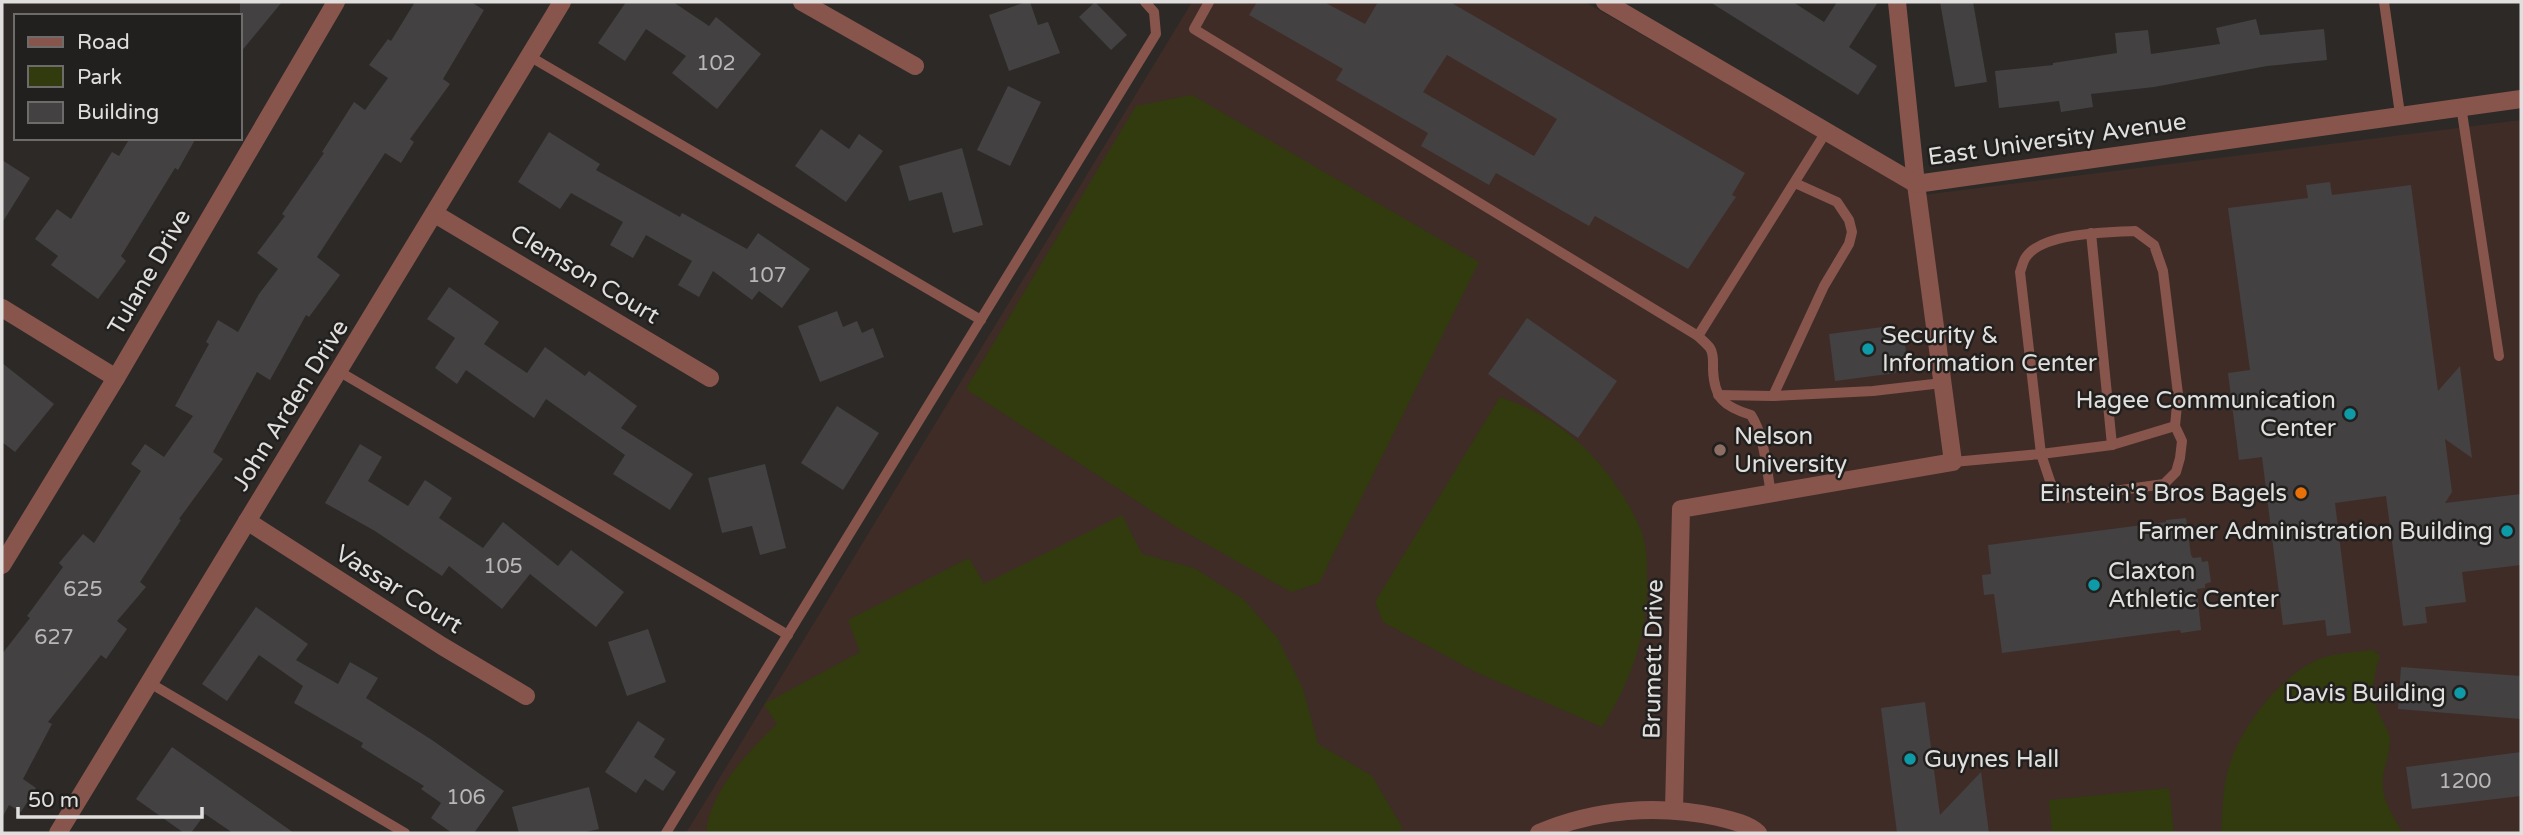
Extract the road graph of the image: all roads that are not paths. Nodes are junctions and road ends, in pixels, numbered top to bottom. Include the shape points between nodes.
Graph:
1 (336, 2) edge
2 (562, 2) edge
3 (802, 2) edge
4 (1145, 2) edge
5 (1209, 2) edge
6 (1605, 2) edge
7 (1897, 2) edge
8 (2384, 2) edge
9 (529, 56) junction
10 (915, 66) dead end
11 (2521, 99) edge
12 (2461, 106) junction
13 (2400, 114) junction
14 (1826, 132) junction
15 (1795, 183) junction
16 (1916, 184) junction
17 (435, 214) junction
18 (2091, 233) junction
19 (2, 308) edge
20 (981, 320) junction
21 (1698, 336) junction
22 (2499, 356) dead end
23 (340, 372) junction
24 (116, 378) junction
25 (710, 378) dead end
26 (1942, 383) junction
27 (1718, 394) junction
28 (1773, 396) junction
29 (2175, 426) junction
30 (2112, 445) junction
31 (2041, 454) junction
32 (1952, 462) junction
33 (1770, 493) junction
34 (247, 522) junction
35 (2, 565) edge
36 (788, 635) junction
37 (148, 682) junction
38 (526, 696) dead end
39 (1674, 810) junction
40 (60, 832) edge
41 (405, 833) edge
42 (666, 833) edge
43 (1539, 833) edge
44 (1758, 833) edge

1 - 24 street, Tulane Drive
2 - 9 street, John Arden Drive
3 - 10 street
4 - 20 lane via 1154,12 1156,34
5 - 21 lane via 1194,29
6 - 14 street, East University Avenue
7 - 16 street
8 - 13 lane
9 - 17 street, John Arden Drive
9 - 20 lane
11 - 12 street, East University Avenue
12 - 13 street, East University Avenue
12 - 22 lane
13 - 16 street, East University Avenue
14 - 15 lane
14 - 16 street, East University Avenue
15 - 21 lane
15 - 28 lane via 1837,202 1852,232
16 - 26 street
17 - 23 street, John Arden Drive
17 - 25 street, Clemson Court
18 - 29 lane via 2135,231 2154,245 2163,271 2178,394
18 - 30 lane
18 - 31 lane via 2042,243 2026,256 2020,272
19 - 24 street
20 - 36 lane
21 - 27 lane via 1713,356
23 - 34 street, John Arden Drive
23 - 36 lane
24 - 35 street, Tulane Drive
26 - 28 lane
26 - 32 street
27 - 28 lane
27 - 33 lane via 1727,406 1755,421
29 - 30 lane
29 - 31 lane via 2182,440 2180,458 2176,472 2164,484 2064,498 2051,484
30 - 31 lane
31 - 32 lane
32 - 33 street
33 - 39 street, Brumett Drive via 1681,509
34 - 37 street, John Arden Drive
34 - 38 street, Vassar Court
36 - 42 lane
37 - 40 street, John Arden Drive
37 - 41 lane
39 - 43 street via 1602,814
39 - 44 street via 1727,819

